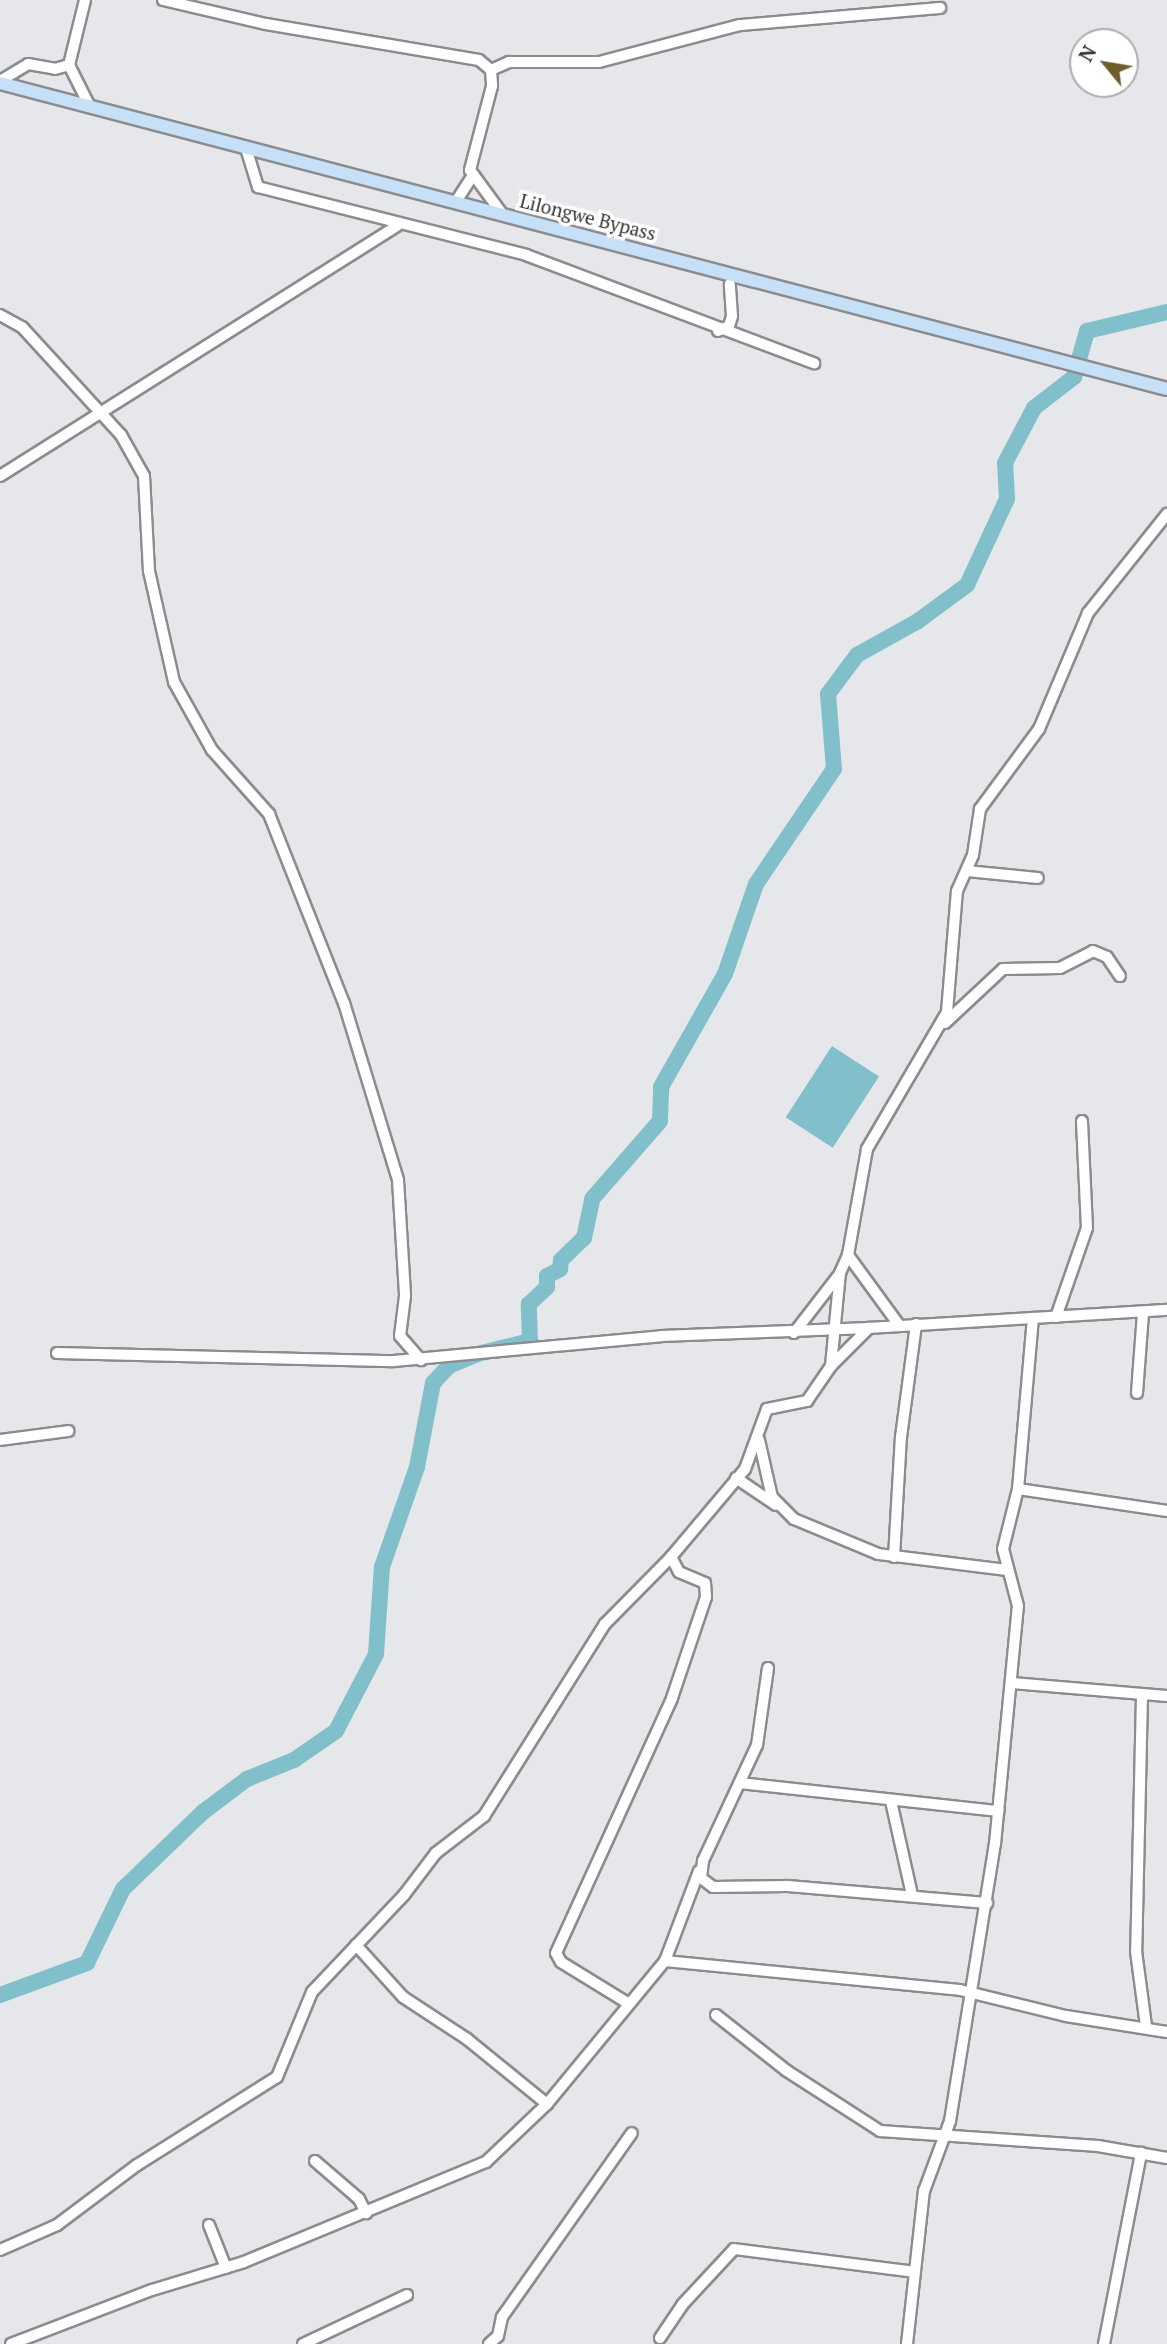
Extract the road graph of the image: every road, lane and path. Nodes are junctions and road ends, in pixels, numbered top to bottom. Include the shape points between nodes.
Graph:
1 (85, 0) edge
2 (163, 0) edge
3 (940, 8) dead end
4 (69, 65) junction
5 (491, 70) junction
6 (0, 82) edge
7 (90, 107) junction
8 (246, 148) junction
9 (473, 175) junction
10 (455, 202) junction
11 (503, 215) junction
12 (397, 226) junction
13 (730, 284) dead end
14 (0, 315) edge
15 (718, 331) junction
16 (814, 363) dead end
17 (1167, 389) edge
18 (98, 414) junction
19 (0, 476) edge
20 (1167, 514) edge
21 (967, 871) junction
22 (1038, 877) dead end
23 (1120, 976) dead end
24 (942, 1026) junction
25 (1082, 1121) dead end
26 (848, 1255) junction
27 (840, 1273) junction
28 (1167, 1310) edge
29 (1143, 1312) junction
30 (1056, 1317) junction
31 (1033, 1318) junction
32 (916, 1324) junction
33 (899, 1325) junction
34 (869, 1328) junction
35 (832, 1331) junction
36 (794, 1334) junction
37 (57, 1353) dead end
38 (421, 1360) junction
39 (831, 1366) junction
40 (1138, 1393) dead end
41 (68, 1431) dead end
42 (758, 1431) junction
43 (0, 1440) edge
44 (736, 1478) junction
45 (1018, 1489) junction
46 (780, 1507) junction
47 (1167, 1511) edge
48 (671, 1557) junction
49 (894, 1557) junction
50 (1006, 1570) junction
51 (768, 1668) dead end
52 (1011, 1683) junction
53 (1142, 1696) junction
54 (1167, 1696) edge
55 (740, 1783) junction
56 (891, 1801) junction
57 (998, 1811) junction
58 (699, 1871) junction
59 (912, 1895) junction
60 (987, 1903) junction
61 (356, 1944) junction
62 (664, 1961) junction
63 (972, 1994) junction
64 (626, 2002) junction
65 (716, 2015) dead end
66 (1146, 2026) junction
67 (1167, 2032) edge
68 (547, 2104) junction
69 (632, 2133) dead end
70 (944, 2136) junction
71 (1141, 2153) junction
72 (1167, 2158) edge
73 (315, 2161) dead end
74 (366, 2213) junction
75 (209, 2225) dead end
76 (0, 2250) edge
77 (226, 2268) junction
78 (915, 2272) junction
79 (407, 2295) dead end
80 (660, 2337) dead end
81 (501, 2340) edge
82 (11, 2344) edge
83 (303, 2344) edge
84 (489, 2344) edge
85 (907, 2344) edge
86 (1104, 2344) edge

1 - 4 street
2 - 5 street via 352,40 471,58
3 - 5 street via 740,25 599,62 509,62
4 - 6 street via 55,69 28,64
4 - 7 street
5 - 9 street
6 - 7 main road, Lilongwe Bypass
7 - 8 main road, Lilongwe Bypass
8 - 10 main road, Lilongwe Bypass
8 - 12 street via 257,187
9 - 10 street
9 - 11 street
10 - 11 main road, Lilongwe Bypass
11 - 17 main road, Lilongwe Bypass
12 - 15 street via 526,255 689,312
12 - 18 street
13 - 15 street via 732,316 729,326
14 - 18 street via 22,327
15 - 16 street
18 - 19 street
18 - 38 street via 135,453 144,476 149,571 174,682 212,750 269,814 344,1003 398,1180 404,1296 400,1336
20 - 21 street via 1088,613 1039,729 980,809
21 - 22 street
21 - 24 street via 957,891
23 - 24 street via 1107,957 1093,951 1060,968 1003,969
24 - 26 street via 867,1149
25 - 30 street via 1087,1228
26 - 27 street
26 - 33 street
27 - 35 street
27 - 36 street
28 - 29 street
29 - 30 street
29 - 40 street
30 - 31 street
31 - 32 street
31 - 45 street
32 - 33 street
32 - 49 street via 901,1437
33 - 34 street
34 - 35 street
34 - 39 street
35 - 36 street
35 - 39 street
36 - 38 street via 661,1336
37 - 38 street
39 - 42 street via 807,1401 767,1409
41 - 43 street
42 - 44 street via 751,1456
42 - 46 street via 768,1488
44 - 46 street
44 - 48 street
45 - 47 street
45 - 50 street via 1003,1549
46 - 49 street via 844,1544
48 - 61 street via 604,1624 484,1816 436,1853
48 - 64 street via 679,1572 705,1583 706,1597 672,1698 556,1953 561,1962
49 - 50 street
50 - 52 street via 1018,1606
51 - 55 street via 757,1745
52 - 53 street
52 - 57 street
53 - 54 street
53 - 66 street via 1136,1951
55 - 56 street
55 - 58 street
56 - 57 street
56 - 59 street
57 - 60 street
58 - 59 street via 713,1887
58 - 62 street
59 - 60 street
60 - 63 street
61 - 68 street via 403,1997 467,2039
61 - 76 street via 308,1997 284,2066 270,2084 137,2165 57,2225
62 - 63 street
62 - 64 street
63 - 66 street via 1066,2016
63 - 70 street
64 - 68 street
65 - 70 street via 861,2122 880,2131
66 - 67 street
68 - 74 street via 486,2162
69 - 81 street via 502,2318
70 - 71 street
70 - 78 street via 924,2191
71 - 72 street
71 - 86 street
73 - 74 street via 359,2199
74 - 77 street
75 - 77 street
77 - 82 street via 152,2290
78 - 80 street via 734,2249 682,2305
78 - 85 street
79 - 83 street
81 - 84 street

